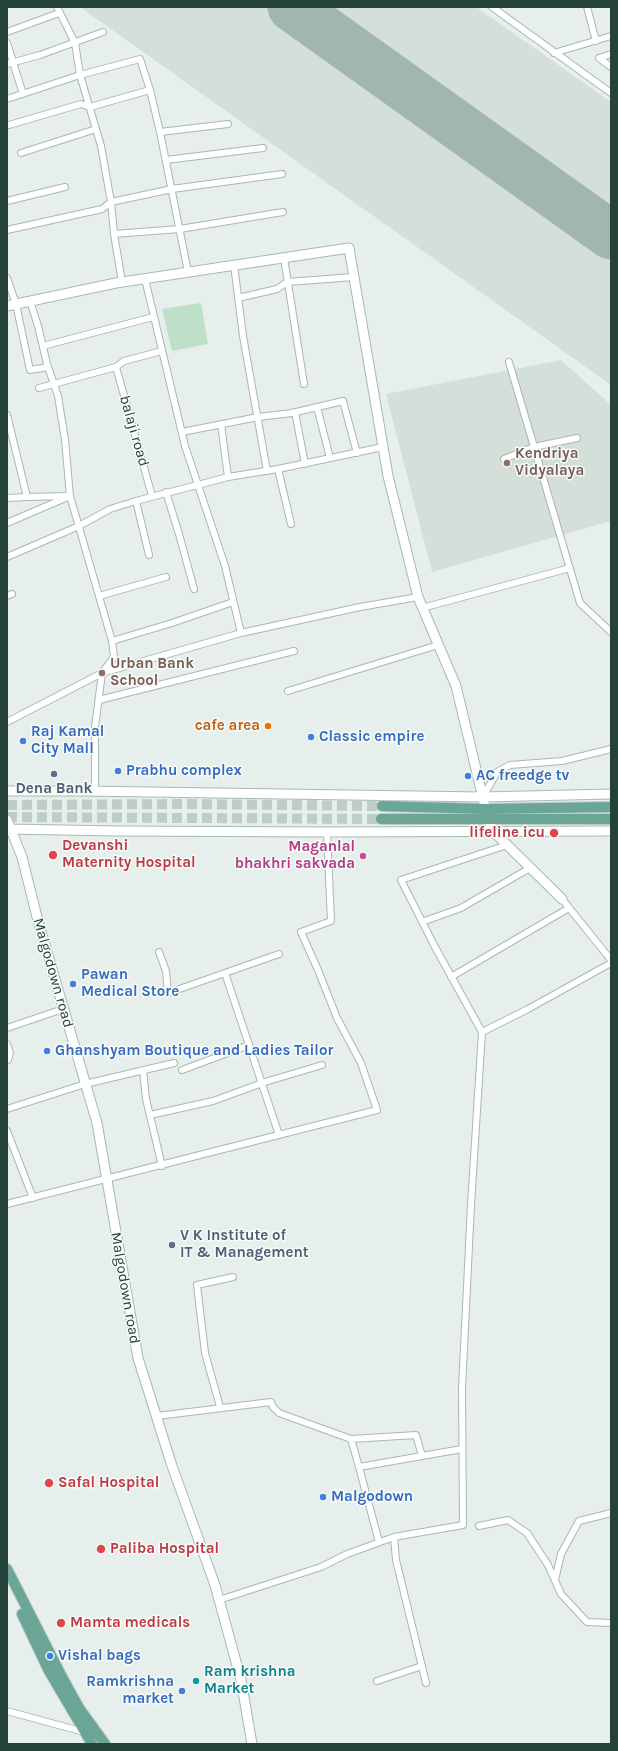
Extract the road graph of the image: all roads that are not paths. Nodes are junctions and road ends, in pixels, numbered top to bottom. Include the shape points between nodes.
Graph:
1 (492, 7) edge
2 (586, 7) edge
3 (58, 10) edge
4 (7, 32) edge
5 (103, 32) dead end
6 (611, 36) edge
7 (596, 41) junction
8 (7, 42) edge
9 (75, 43) junction
10 (554, 53) junction
11 (611, 54) edge
12 (14, 62) junction
13 (7, 64) edge
14 (611, 67) edge
15 (80, 75) junction
16 (150, 90) junction
17 (611, 93) edge
18 (23, 94) junction
19 (7, 99) edge
20 (90, 107) junction
21 (228, 124) dead end
22 (9, 125) dead end
23 (96, 129) junction
24 (160, 132) junction
25 (263, 148) dead end
26 (21, 154) dead end
27 (166, 160) junction
28 (282, 174) dead end
29 (65, 187) dead end
30 (172, 189) junction
31 (7, 201) edge
32 (112, 202) junction
33 (283, 212) dead end
34 (180, 229) junction
35 (7, 230) edge
36 (114, 234) junction
37 (284, 258) junction
38 (234, 265) junction
39 (188, 272) junction
40 (354, 277) junction
41 (7, 278) edge
42 (145, 279) junction
43 (122, 282) junction
44 (287, 282) junction
45 (238, 298) junction
46 (30, 301) junction
47 (12, 305) edge
48 (153, 317) junction
49 (43, 346) junction
50 (162, 350) junction
51 (509, 362) dead end
52 (48, 367) junction
53 (116, 367) junction
54 (54, 383) junction
55 (304, 384) dead end
56 (39, 388) dead end
57 (317, 407) junction
58 (295, 412) junction
59 (7, 415) edge
60 (258, 417) junction
61 (221, 424) junction
62 (182, 432) junction
63 (577, 438) dead end
64 (383, 447) junction
65 (534, 447) junction
66 (357, 453) junction
67 (330, 458) junction
68 (504, 459) dead end
69 (305, 464) junction
70 (278, 469) junction
71 (267, 471) junction
72 (228, 477) junction
73 (198, 484) junction
74 (166, 492) junction
75 (70, 496) junction
76 (152, 496) junction
77 (27, 497) junction
78 (7, 498) edge
79 (136, 501) junction
80 (7, 523) edge
81 (291, 524) dead end
82 (79, 526) junction
83 (149, 555) dead end
84 (7, 557) edge
85 (570, 568) junction
86 (166, 577) dead end
87 (194, 590) dead end
88 (99, 596) junction
89 (418, 597) junction
90 (234, 602) junction
91 (422, 608) junction
92 (611, 632) edge
93 (241, 633) junction
94 (112, 641) junction
95 (438, 645) junction
96 (294, 651) dead end
97 (102, 673) junction
98 (288, 691) dead end
99 (99, 700) junction
100 (7, 722) edge
101 (611, 749) edge
102 (7, 791) edge
103 (95, 791) junction
104 (611, 794) edge
105 (483, 797) junction
106 (381, 801) junction
107 (611, 807) edge
108 (487, 814) junction
109 (381, 819) tunnel mouth
110 (395, 819) junction
111 (611, 819) edge
112 (7, 820) edge
113 (9, 829) edge
114 (492, 831) junction
115 (611, 831) edge
116 (327, 832) junction
117 (385, 832) junction
118 (507, 845) junction
119 (530, 868) junction
120 (562, 899) joint
121 (569, 908) junction
122 (422, 922) junction
123 (159, 952) dead end
124 (279, 954) dead end
125 (611, 960) edge
126 (611, 963) edge
127 (225, 973) junction
128 (451, 977) junction
129 (64, 1010) junction
130 (7, 1028) edge
131 (482, 1032) junction
132 (7, 1044) edge
133 (248, 1045) junction
134 (8, 1060) edge
135 (174, 1062) dead end
136 (322, 1065) dead end
137 (143, 1070) junction
138 (182, 1070) dead end
139 (261, 1083) junction
140 (85, 1084) junction
141 (7, 1109) edge
142 (150, 1115) junction
143 (7, 1131) edge
144 (279, 1135) junction
145 (162, 1166) junction
146 (106, 1180) junction
147 (33, 1198) junction
148 (7, 1204) edge
149 (233, 1277) dead end
150 (220, 1407) junction
151 (156, 1416) junction
152 (351, 1439) junction
153 (462, 1449) junction
154 (422, 1456) junction
155 (359, 1467) junction
156 (611, 1513) edge
157 (479, 1526) dead end
158 (394, 1537) junction
159 (379, 1542) junction
160 (7, 1569) edge
161 (555, 1580) junction
162 (7, 1583) edge
163 (220, 1600) junction
164 (611, 1623) edge
165 (422, 1666) junction
166 (377, 1681) dead end
167 (426, 1683) dead end
168 (7, 1711) edge
169 (84, 1732) junction
170 (92, 1744) edge
171 (105, 1744) edge
172 (252, 1744) edge

1 - 10 street
2 - 7 street
3 - 4 street
3 - 9 street
5 - 9 street
6 - 7 street
7 - 10 street
8 - 12 street
9 - 12 street
9 - 15 street
10 - 17 street
11 - 14 street via 599,58
12 - 13 street
12 - 18 street
15 - 16 street via 140,59
15 - 18 street
15 - 20 street
16 - 20 street
16 - 24 street
18 - 19 street
20 - 22 street via 81,104
20 - 23 street
21 - 24 street
23 - 26 street
23 - 32 street
24 - 27 street
25 - 27 street
27 - 30 street
28 - 30 street
29 - 31 street
30 - 32 street
30 - 34 street
32 - 35 street via 102,209
32 - 36 street
33 - 34 street
34 - 36 street
34 - 39 street
36 - 43 street
37 - 38 street
37 - 40 street via 349,248
37 - 44 street
38 - 39 street
38 - 45 street
39 - 42 street
40 - 44 street
40 - 64 street
41 - 47 street
42 - 43 street
42 - 48 street
43 - 46 street
44 - 45 street via 277,288
44 - 55 street
45 - 60 street
46 - 47 street
46 - 49 street
47 - 52 street via 30,370
48 - 49 street
48 - 50 street
49 - 52 street
50 - 53 street via 124,361
50 - 62 street
51 - 65 street
52 - 54 street
53 - 54 street
53 - 76 street, balaji road
54 - 56 street
54 - 75 street via 66,440
57 - 58 street
57 - 66 street via 343,401
57 - 67 street
58 - 60 street
58 - 69 street
59 - 77 street
60 - 61 street
60 - 71 street
61 - 62 street
61 - 72 street
62 - 73 street
63 - 65 street
64 - 66 street
64 - 89 street
65 - 68 street
65 - 85 street
66 - 67 street
67 - 69 street
69 - 70 street
70 - 71 street
70 - 81 street
71 - 72 street
72 - 73 street
73 - 74 street
73 - 90 street
74 - 76 street
74 - 87 street
75 - 77 street
75 - 80 street
75 - 82 street
76 - 79 street
77 - 78 street
79 - 82 street via 110,509
79 - 83 street
82 - 84 street
82 - 88 street
85 - 91 street
85 - 92 street via 580,603
86 - 88 street
88 - 94 street
89 - 91 street
89 - 93 street
90 - 93 street
90 - 94 street
91 - 95 street
93 - 97 street
94 - 97 street via 114,657
95 - 98 street
95 - 105 street via 456,686
96 - 99 street
97 - 99 street
97 - 100 street
99 - 103 street via 95,727
101 - 105 street via 562,761 510,765 497,772
102 - 103 street
103 - 106 street
104 - 105 street
105 - 106 street
105 - 108 street
106 - 108 main road via 395,806
107 - 108 main road
108 - 110 main road
108 - 111 main road
108 - 114 street
109 - 110 main road
110 - 117 street
112 - 113 street, Malgodown road
113 - 116 street
113 - 129 street, Malgodown road via 22,857
114 - 115 street
114 - 117 street
114 - 118 street
116 - 117 street
116 - 144 street via 331,921 301,932 337,1018 361,1064 376,1110
118 - 119 street
118 - 122 street via 401,880
119 - 120 street
119 - 122 street via 461,908
120 - 121 street
121 - 125 street
121 - 128 street
122 - 128 street
123 - 127 street via 166,971 168,993
124 - 127 street
126 - 131 street
127 - 133 street
128 - 131 street
129 - 130 street
129 - 140 street, Malgodown road
131 - 153 street via 462,1388
132 - 134 street via 10,1052
133 - 138 street
133 - 139 street
135 - 137 street
136 - 139 street
137 - 140 street
137 - 142 street
139 - 142 street via 213,1101
139 - 144 street
140 - 141 street
140 - 146 street, Malgodown road via 97,1123
142 - 145 street
143 - 147 street
144 - 145 street
145 - 146 street
146 - 147 street
146 - 151 street, Malgodown road via 138,1358
147 - 148 street
149 - 150 street via 197,1285 205,1353
150 - 151 street
150 - 152 street via 271,1402 279,1413
151 - 163 street, Malgodown road
152 - 154 street via 416,1435
152 - 155 street
153 - 154 street
153 - 158 street via 463,1526
154 - 155 street
155 - 159 street
156 - 161 street via 579,1521 561,1554
157 - 161 street via 508,1520 527,1533
158 - 159 street
158 - 165 street via 396,1560
159 - 163 street via 321,1567
160 - 171 main road via 79,1708
161 - 164 street via 561,1594 587,1622
162 - 169 main road via 49,1672
163 - 172 street, Malgodown road via 242,1680
165 - 166 street
165 - 167 street
168 - 169 street
169 - 170 main road

